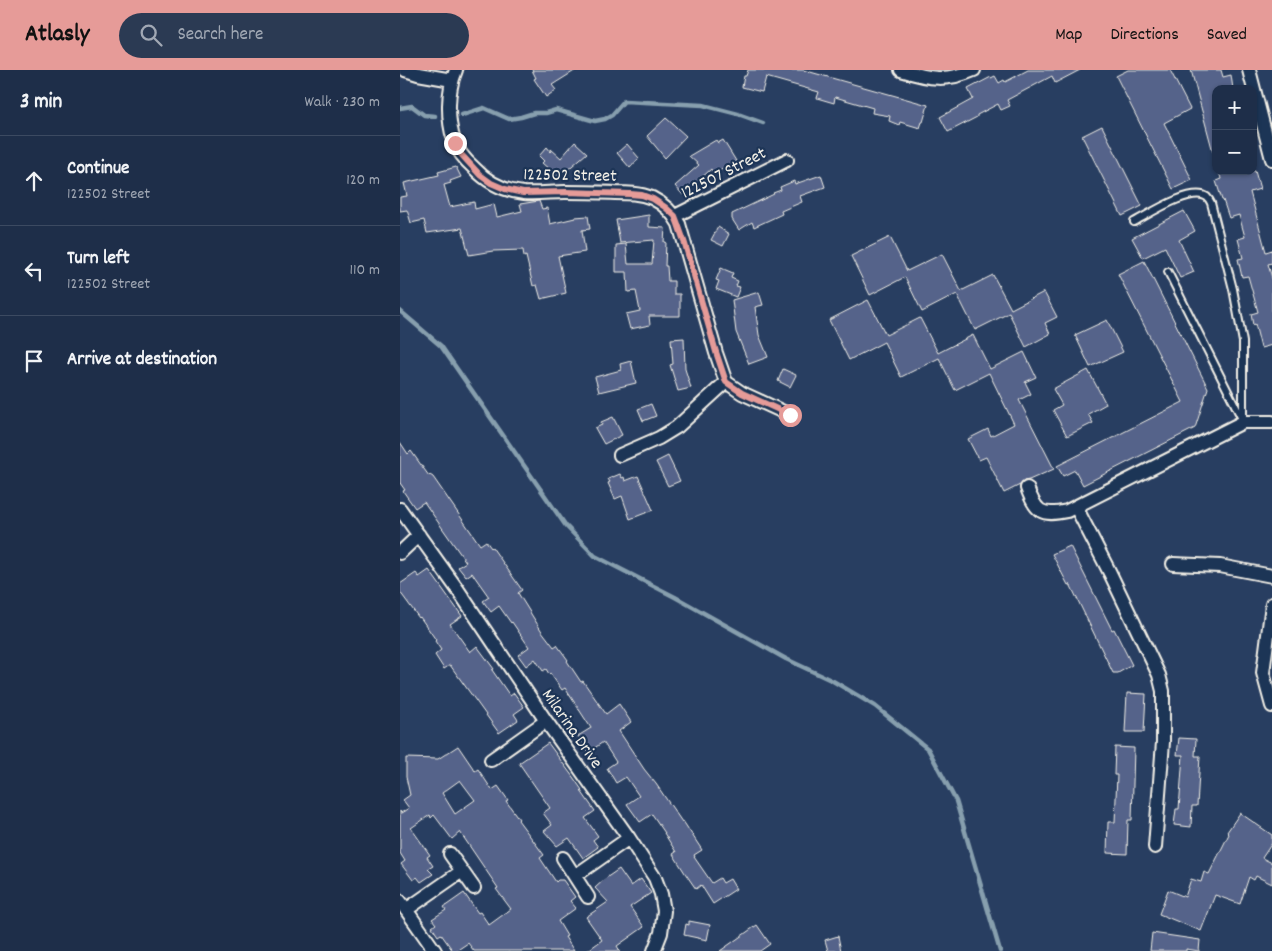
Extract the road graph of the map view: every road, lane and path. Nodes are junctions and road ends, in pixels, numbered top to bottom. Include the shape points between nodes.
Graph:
1 (405, 70) edge
2 (901, 70) edge
3 (974, 70) edge
4 (1249, 70) edge
5 (454, 75) edge
6 (1272, 159) edge
7 (787, 160) dead end
8 (675, 216) junction
9 (1134, 222) dead end
10 (1168, 272) dead end
11 (726, 382) junction
12 (790, 415) dead end
13 (1243, 422) junction
14 (1272, 422) edge
15 (620, 455) dead end
16 (1027, 488) dead end
17 (1076, 507) junction
18 (400, 509) edge
19 (419, 535) junction
20 (400, 552) edge
21 (1173, 564) dead end
22 (1272, 576) edge
23 (1272, 604) edge
24 (1272, 706) edge
25 (546, 721) junction
26 (491, 760) dead end
27 (629, 838) junction
28 (1155, 847) dead end
29 (450, 854) dead end
30 (563, 858) dead end
31 (462, 871) junction
32 (575, 876) junction
33 (474, 888) dead end
34 (588, 897) dead end
35 (403, 905) edge
36 (435, 951) edge
37 (654, 951) edge

1 - 5 street via 418,74
2 - 3 street via 936,78
4 - 6 street
5 - 8 street, 122502 Street via 449,108 455,143 459,152 491,183 523,193 642,195 653,199
7 - 8 street, 122507 Street
8 - 11 street
9 - 13 lane via 1178,199 1194,194 1208,197 1233,289 1243,342
10 - 13 lane
11 - 12 street
11 - 15 street via 677,427
13 - 14 street
13 - 17 street
16 - 17 street via 1038,510 1056,513
17 - 28 street via 1162,684 1163,742
18 - 19 street, Milarina Drive
19 - 20 street
19 - 25 street, Milarina Drive
21 - 22 street via 1220,566
23 - 24 street via 1263,673
25 - 26 street
25 - 27 street, Milarina Drive
27 - 32 street
27 - 37 street, Milarina Drive via 655,878 661,894 663,923
29 - 31 street
30 - 32 street
31 - 33 street
31 - 35 street
32 - 34 street
35 - 36 street

